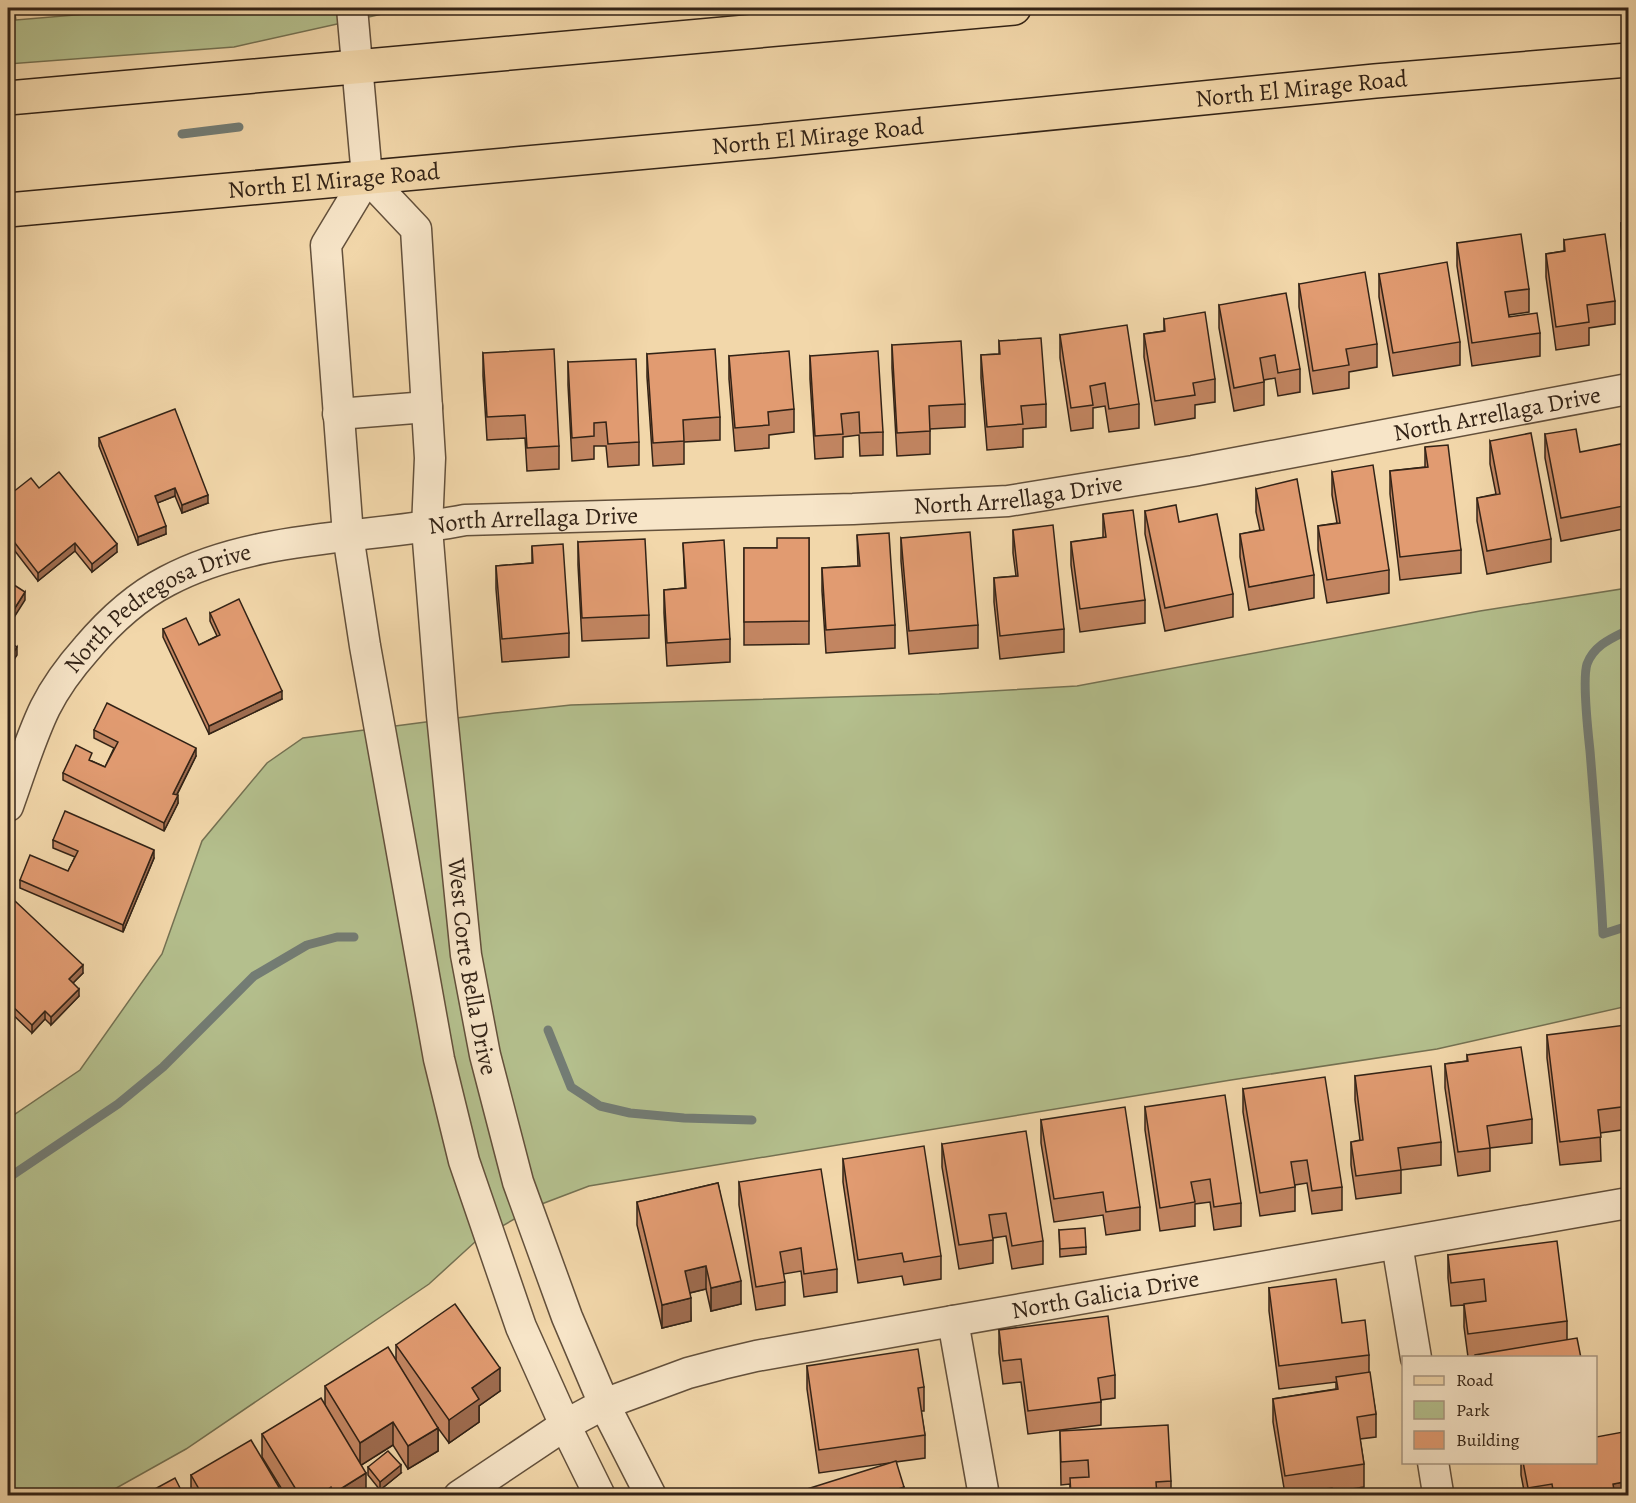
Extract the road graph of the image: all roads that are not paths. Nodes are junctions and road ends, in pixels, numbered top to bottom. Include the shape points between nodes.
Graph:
1 (352, 8) edge
2 (1014, 8) edge
3 (1629, 60) edge
4 (358, 65) junction
5 (8, 98) edge
6 (367, 177) junction
7 (8, 210) edge
8 (1629, 390) edge
9 (427, 407) junction
10 (338, 414) junction
11 (413, 529) junction
12 (348, 535) junction
13 (8, 806) edge
14 (1629, 1203) edge
15 (1397, 1244) junction
16 (953, 1321) junction
17 (1416, 1356) edge
18 (585, 1414) junction
19 (1434, 1464) edge
20 (1442, 1495) edge
21 (459, 1496) edge
22 (600, 1496) edge
23 (651, 1496) edge
24 (984, 1496) edge

1 - 4 street
2 - 4 main road
3 - 6 main road, North El Mirage Road
4 - 5 main road
4 - 6 street
6 - 7 main road, North El Mirage Road
6 - 9 street, West Corte Bella Drive via 416,229
6 - 10 street, West Corte Bella Drive via 326,245
8 - 11 street, North Arrellaga Drive via 1193,471 1008,501 465,520
9 - 10 street
9 - 11 street, West Corte Bella Drive via 430,458
10 - 12 street, West Corte Bella Drive
11 - 12 street, North Pedregosa Drive
11 - 18 street, West Corte Bella Drive via 445,738 466,955 485,1055 518,1182 567,1317
12 - 13 street, North Pedregosa Drive via 260,550 190,570 165,582 117,616 61,680 45,708
12 - 18 street, West Corte Bella Drive via 435,1036 458,1139 518,1317
14 - 15 street, North Galicia Drive
15 - 16 street, North Galicia Drive
15 - 17 street
16 - 18 street, North Galicia Drive via 688,1373
16 - 24 street
18 - 21 street, North Galicia Drive
18 - 22 street, West Corte Bella Drive
18 - 23 street, West Corte Bella Drive
19 - 20 street

